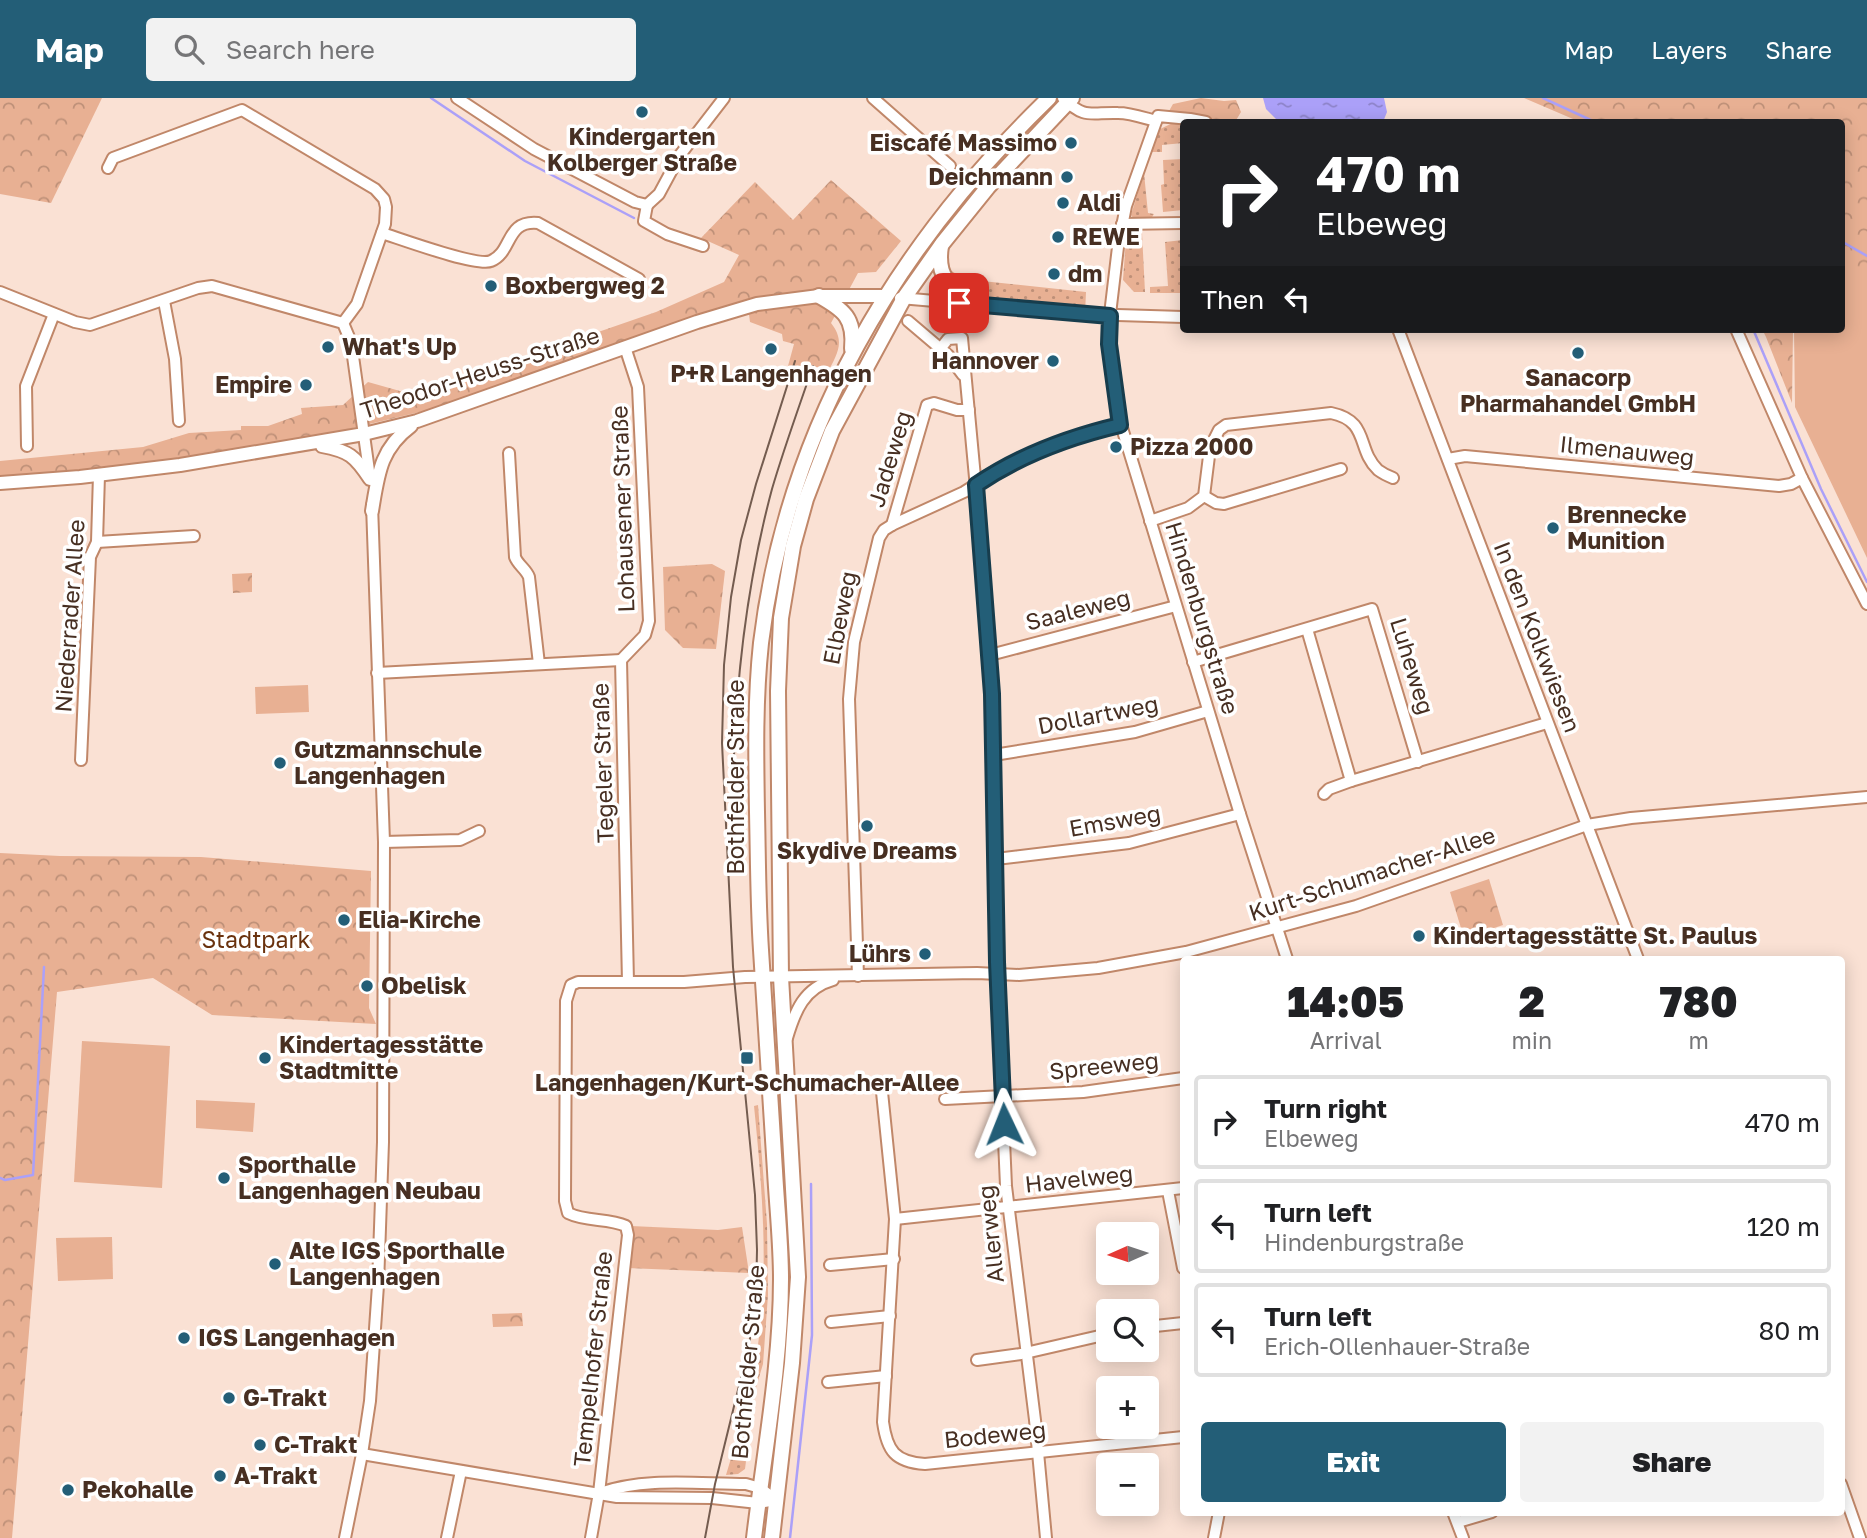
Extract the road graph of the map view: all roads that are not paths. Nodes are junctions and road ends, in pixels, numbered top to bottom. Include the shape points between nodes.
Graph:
1 (457, 98) edge
2 (723, 98) edge
3 (873, 98) edge
4 (1049, 98) edge
5 (1068, 99) edge
6 (241, 104) edge
7 (1157, 119) junction
8 (1193, 119) edge
9 (950, 166) dead end
10 (108, 168) dead end
11 (647, 205) junction
12 (1180, 223) edge
13 (1122, 225) junction
14 (382, 233) junction
15 (942, 244) junction
16 (703, 246) dead end
17 (639, 279) dead end
18 (0, 292) edge
19 (819, 296) junction
20 (885, 296) junction
21 (904, 298) junction
22 (164, 300) junction
23 (984, 305) junction
24 (54, 314) junction
25 (1110, 316) junction
26 (1180, 317) edge
27 (908, 321) dead end
28 (342, 323) junction
29 (1400, 333) edge
30 (1738, 333) edge
31 (625, 347) junction
32 (941, 348) junction
33 (852, 353) junction
34 (966, 379) junction
35 (969, 410) junction
36 (179, 421) dead end
37 (417, 421) junction
38 (1120, 425) junction
39 (364, 435) junction
40 (315, 444) junction
41 (27, 446) dead end
42 (509, 453) dead end
43 (1448, 459) junction
44 (1341, 469) dead end
45 (99, 475) junction
46 (1392, 478) dead end
47 (1802, 478) junction
48 (370, 479) junction
49 (0, 483) edge
50 (976, 485) junction
51 (1204, 496) junction
52 (372, 511) junction
53 (1150, 521) junction
54 (892, 525) junction
55 (194, 536) dead end
56 (97, 542) junction
57 (1867, 604) edge
58 (1176, 606) junction
59 (1307, 629) junction
60 (990, 655) junction
61 (621, 660) junction
62 (1194, 662) junction
63 (539, 664) junction
64 (377, 673) junction
65 (1209, 711) junction
66 (1547, 723) junction
67 (994, 755) junction
68 (81, 760) dead end
69 (1418, 762) junction
70 (1351, 782) junction
71 (1324, 794) dead end
72 (1867, 797) edge
73 (1240, 814) junction
74 (1587, 825) junction
75 (479, 831) dead end
76 (384, 842) junction
77 (996, 859) junction
78 (1277, 927) junction
79 (1286, 956) edge
80 (1637, 956) edge
81 (998, 974) junction
82 (845, 976) junction
83 (858, 976) junction
84 (763, 977) junction
85 (780, 977) junction
86 (628, 982) junction
87 (785, 1047) junction
88 (1180, 1077) edge
89 (882, 1092) dead end
90 (1002, 1096) junction
91 (945, 1099) dead end
92 (1180, 1189) edge
93 (1168, 1191) junction
94 (1008, 1207) junction
95 (895, 1219) junction
96 (1180, 1253) edge
97 (894, 1259) junction
98 (830, 1265) dead end
99 (890, 1316) junction
100 (831, 1322) dead end
101 (1180, 1323) edge
102 (1159, 1326) edge
103 (1096, 1337) edge
104 (1027, 1353) junction
105 (977, 1360) dead end
106 (886, 1376) junction
107 (828, 1382) dead end
108 (1180, 1437) edge
109 (1038, 1451) junction
110 (362, 1454) junction
111 (461, 1471) junction
112 (681, 1483) junction
113 (760, 1488) junction
114 (600, 1493) junction
115 (1845, 1495) edge
116 (692, 1498) junction
117 (776, 1500) junction
118 (758, 1503) junction
119 (1218, 1516) edge
120 (1456, 1517) edge
121 (345, 1538) edge
122 (447, 1538) edge
123 (591, 1538) edge
124 (754, 1538) edge
125 (772, 1538) edge
126 (1046, 1538) edge
127 (1213, 1538) edge
128 (1464, 1538) edge
129 (1860, 1538) edge

1 - 11 street via 534,149
2 - 11 street
3 - 9 street
4 - 20 main road, Bothfelder Straße via 974,178
5 - 7 street via 1083,114
5 - 15 main road, Bothfelder Straße
6 - 10 street via 113,159
6 - 14 street via 375,188 386,207
7 - 8 street
7 - 13 street, Hindenburgstraße
11 - 16 street via 644,221
12 - 13 street
13 - 25 street, Hindenburgstraße
14 - 17 street via 469,261 487,262 497,257 518,227 538,223
14 - 28 street via 357,304
15 - 21 main road, Bothfelder Straße
15 - 23 main road via 939,262 945,279
18 - 24 street
19 - 20 street, Theodor-Heuss-Straße
19 - 31 street, Theodor-Heuss-Straße via 757,304
19 - 33 main road via 848,318
20 - 21 street
20 - 33 main road, Bothfelder Straße
21 - 23 street
21 - 85 main road, Bothfelder Straße via 823,453 788,570 778,666
22 - 24 street via 96,324
22 - 28 street via 212,286
22 - 36 street via 175,359
23 - 25 street
24 - 41 street via 26,386
25 - 26 street
25 - 38 street, Hindenburgstraße via 1109,344
27 - 32 street
28 - 39 street via 351,342
29 - 43 street, In den Kolkwiesen
30 - 47 street
31 - 37 street, Theodor-Heuss-Straße
31 - 61 street, Lohausener Straße via 638,387 649,621 645,635
32 - 34 street
32 - 34 street, Allerweg via 948,339 962,338
33 - 84 main road, Bothfelder Straße via 798,478 766,610 755,745
34 - 35 street, Allerweg
35 - 50 street, Allerweg
35 - 54 street, Jadeweg via 928,405
37 - 39 street, Theodor-Heuss-Straße
37 - 52 street via 388,449
38 - 50 street via 1052,446
38 - 53 street, Hindenburgstraße
39 - 40 street, Theodor-Heuss-Straße
39 - 48 street
40 - 45 street, Theodor-Heuss-Straße
40 - 48 street via 349,453
42 - 63 street via 515,557 529,577
43 - 47 street, Ilmenauweg via 1465,456 1779,486
43 - 66 street, In den Kolkwiesen
44 - 51 street via 1224,504
45 - 49 street, Theodor-Heuss-Straße
45 - 56 street, Niederrader Allee
46 - 51 street via 1377,469 1351,420 1331,413 1226,425 1210,449
47 - 57 street
48 - 52 street
50 - 54 street
50 - 60 street, Allerweg
51 - 53 street via 1188,508
52 - 64 street
53 - 58 street, Hindenburgstraße
54 - 83 street, Elbeweg via 879,538 850,673
55 - 56 street
56 - 68 street, Niederrader Allee via 90,557
58 - 60 street, Saaleweg
58 - 62 street, Hindenburgstraße
59 - 62 street, Luheweg
59 - 69 street, Luheweg via 1372,609
59 - 70 street
60 - 67 street, Allerweg
61 - 63 street, Tegeler Straße
61 - 86 street, Tegeler Straße
62 - 65 street, Hindenburgstraße
63 - 64 street, Tegeler Straße
64 - 76 street
65 - 67 street, Dollartweg via 1125,734
65 - 73 street, Hindenburgstraße
66 - 69 street
66 - 74 street, In den Kolkwiesen
67 - 77 street, Allerweg
69 - 70 street
70 - 71 street
72 - 74 street, Kurt-Schumacher-Allee
73 - 77 street, Emsweg via 1129,843
73 - 78 street, Hindenburgstraße
74 - 78 street, Kurt-Schumacher-Allee via 1356,906
74 - 80 street, In den Kolkwiesen
75 - 76 street via 460,840
76 - 110 street via 382,1190 371,1391
77 - 81 street, Allerweg
78 - 79 street, Hindenburgstraße
78 - 81 street, Kurt-Schumacher-Allee via 1186,952 1098,968
81 - 83 street, Kurt-Schumacher-Allee
81 - 90 street, Allerweg
82 - 83 street, Kurt-Schumacher-Allee
82 - 85 street, Kurt-Schumacher-Allee
82 - 87 street, Kurt-Schumacher-Allee via 810,990 799,1005
84 - 85 street, Tempelhofer Straße
84 - 86 street, Tempelhofer Straße
84 - 113 main road, Bothfelder Straße via 781,1277
85 - 87 main road, Bothfelder Straße
86 - 114 street, Tempelhofer Straße via 578,982 571,985 566,1001 568,1213 619,1223 626,1226 628,1235
87 - 117 main road, Bothfelder Straße via 798,1277
88 - 90 street, Spreeweg via 1083,1092
89 - 95 street, Bodeweg
90 - 91 street, Spreeweg
90 - 94 street, Allerweg
92 - 93 street, Havelweg
93 - 94 street, Havelweg
93 - 96 street
94 - 95 street, Havelweg
94 - 104 street, Allerweg
95 - 97 street, Bodeweg
97 - 98 street
97 - 99 street, Bodeweg
99 - 100 street
99 - 106 street, Bodeweg
101 - 102 street
103 - 104 street
104 - 105 street
104 - 109 street, Allerweg
106 - 107 street
106 - 109 street, Bodeweg via 883,1422 897,1458 925,1464
108 - 109 street, Bodeweg
109 - 126 street, Allerweg
110 - 111 street
110 - 121 street
111 - 114 street
111 - 122 street
112 - 113 street
112 - 114 street via 632,1485
112 - 116 street
113 - 117 street
113 - 118 main road, Bothfelder Straße
114 - 116 street
114 - 123 street
115 - 129 street
116 - 118 street
117 - 118 street
117 - 125 main road, Bothfelder Straße
118 - 124 main road, Bothfelder Straße
119 - 127 street
120 - 128 street

